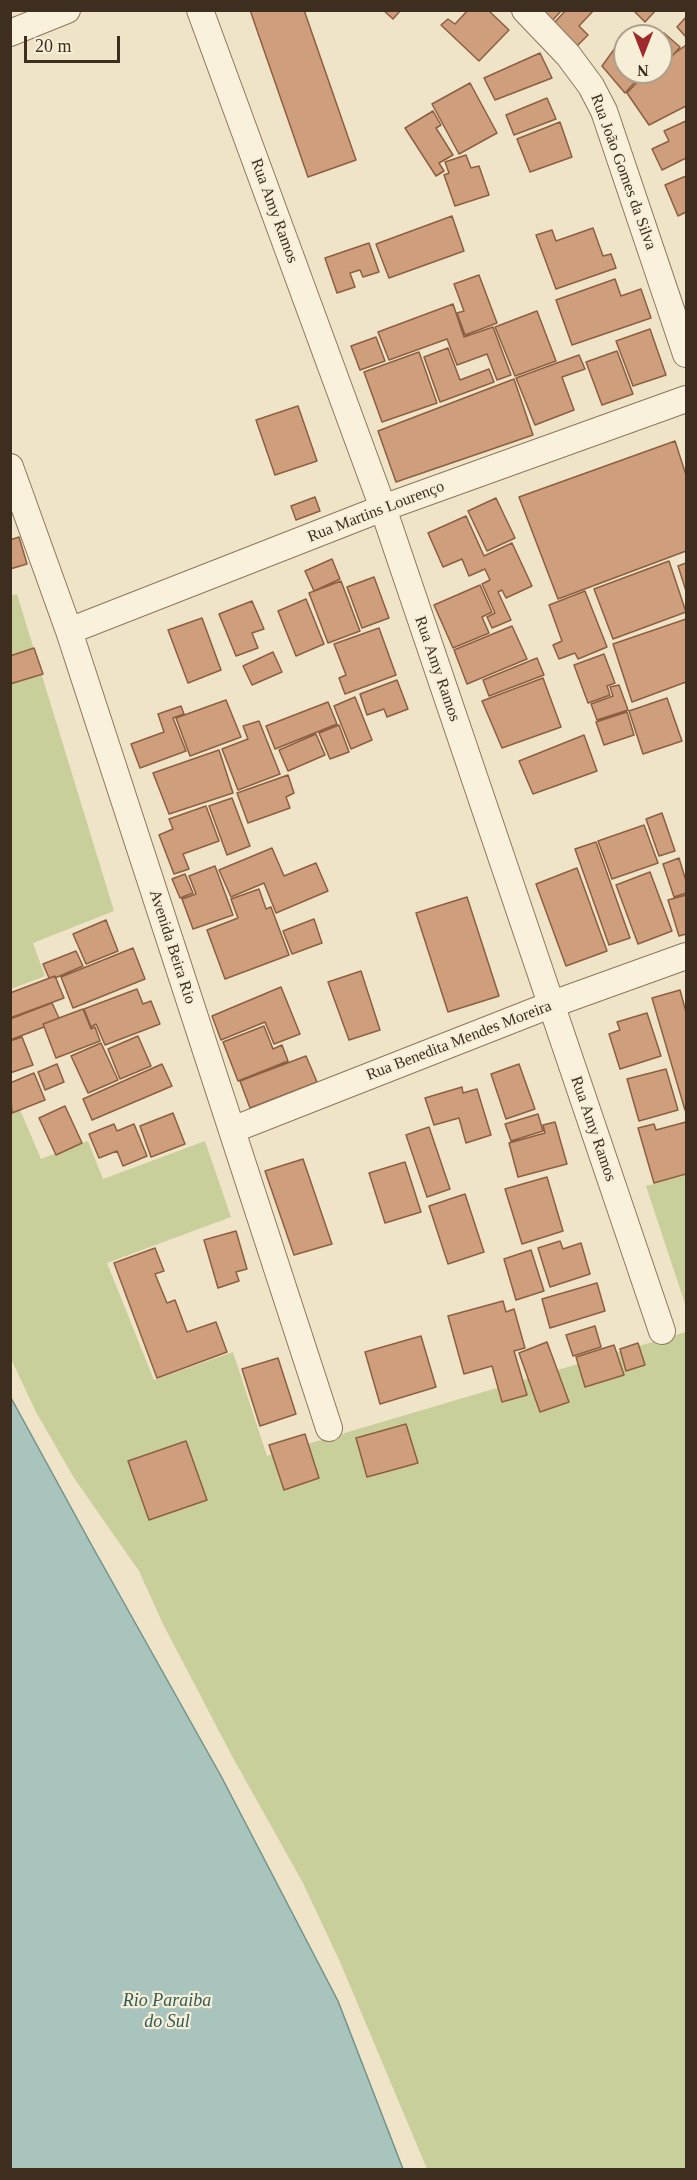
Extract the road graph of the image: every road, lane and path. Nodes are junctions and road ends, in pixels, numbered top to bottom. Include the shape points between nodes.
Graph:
1 (67, 10) edge
2 (200, 10) edge
3 (525, 10) edge
4 (10, 33) edge
5 (687, 354) edge
6 (687, 399) edge
7 (10, 467) edge
8 (383, 508) junction
9 (69, 632) junction
10 (687, 956) edge
11 (550, 1005) junction
12 (232, 1130) junction
13 (662, 1331) dead end
14 (329, 1428) dead end

1 - 4 street
2 - 8 street, Rua Amy Ramos
3 - 5 street, Rua João Gomes da Silva via 568,55 604,111
6 - 8 street, Rua Martins Lourenço
7 - 9 street, Avenida Beira Rio
8 - 9 street, Rua Martins Lourenço
8 - 11 street, Rua Amy Ramos
9 - 12 street, Avenida Beira Rio
10 - 11 street, Rua Benedita Mendes Moreira
11 - 12 street, Rua Benedita Mendes Moreira
11 - 13 street, Rua Amy Ramos
12 - 14 street, Avenida Beira Rio

